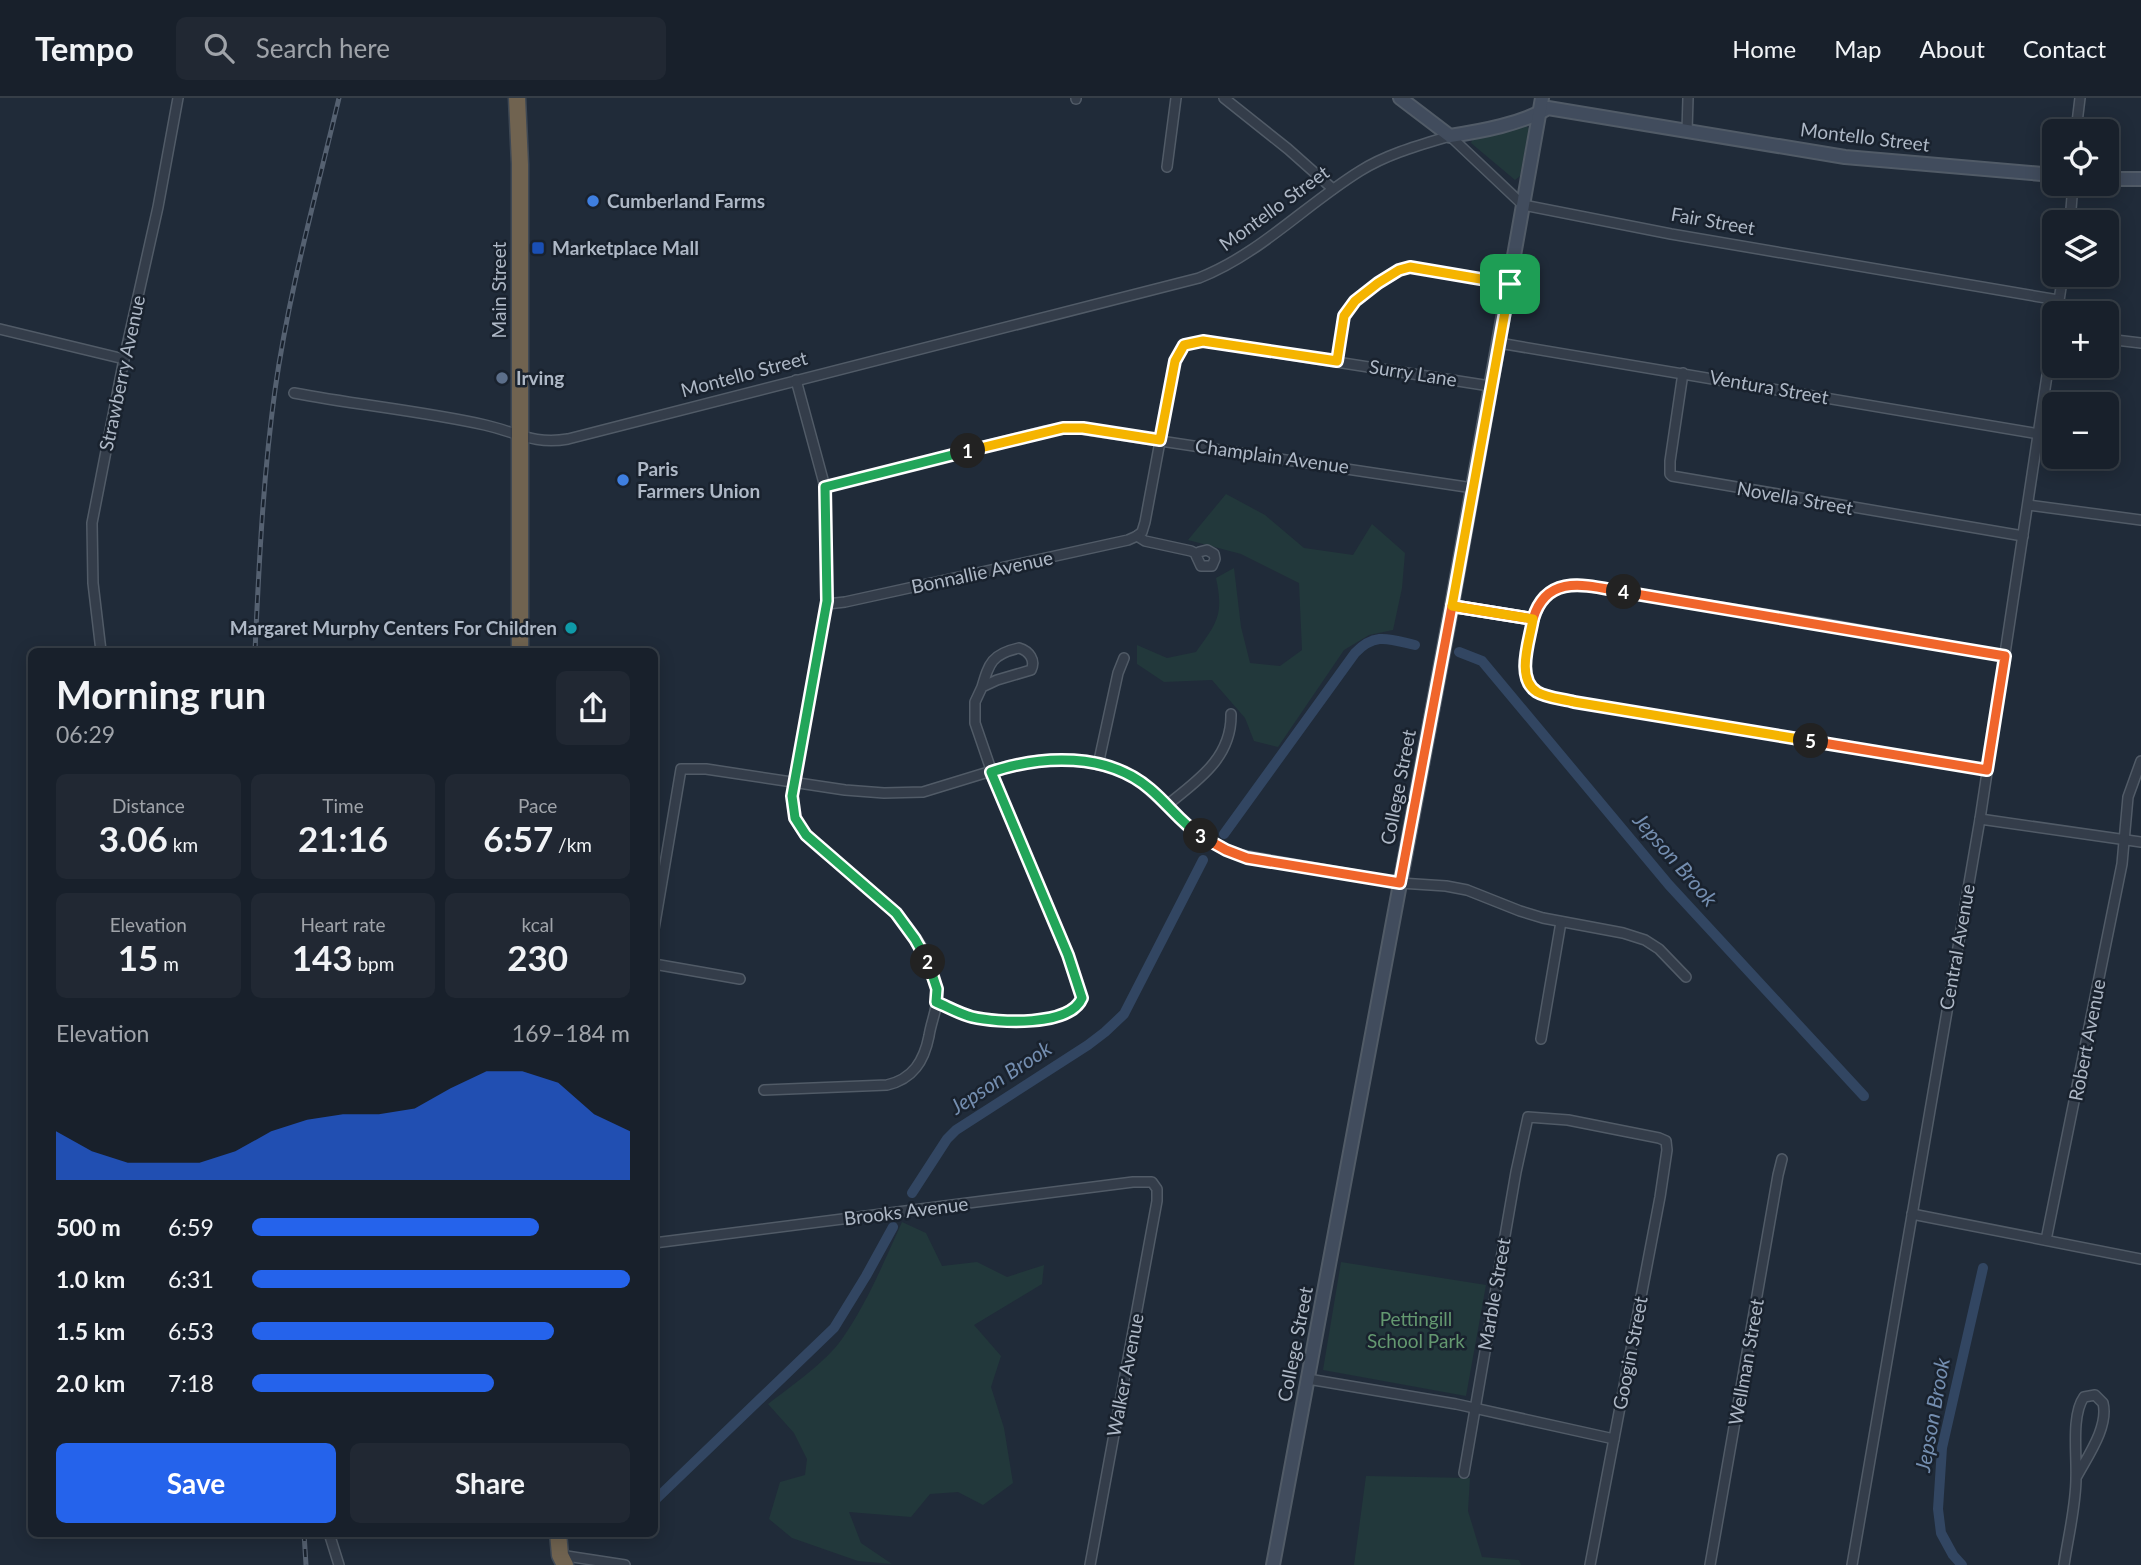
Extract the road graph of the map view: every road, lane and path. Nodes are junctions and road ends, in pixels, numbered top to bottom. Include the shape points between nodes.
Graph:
1 (178, 98) edge
2 (517, 98) edge
3 (1176, 98) edge
4 (1224, 98) edge
5 (1400, 98) edge
6 (1542, 98) edge
7 (1688, 98) edge
8 (2080, 98) edge
9 (1538, 114) junction
10 (2077, 119) edge
11 (1687, 131) junction
12 (1450, 136) junction
13 (1167, 167) dead end
14 (2042, 174) edge
15 (2119, 179) edge
16 (2141, 179) edge
17 (1333, 189) junction
18 (1523, 205) junction
19 (1510, 284) junction
20 (2061, 287) edge
21 (2058, 300) joint
22 (0, 329) edge
23 (2119, 341) edge
24 (1499, 343) junction
25 (2141, 344) edge
26 (124, 359) junction
27 (1337, 361) junction
28 (1683, 373) junction
29 (2047, 378) edge
30 (796, 380) junction
31 (1490, 386) junction
32 (294, 393) dead end
33 (2039, 434) junction
34 (520, 437) junction
35 (1160, 440) junction
36 (825, 487) junction
37 (1473, 488) junction
38 (2028, 505) junction
39 (2141, 520) edge
40 (1137, 536) junction
41 (2023, 536) junction
42 (1199, 552) dead end
43 (827, 604) junction
44 (1452, 606) junction
45 (1533, 619) junction
46 (101, 648) edge
47 (520, 648) edge
48 (2005, 656) junction
49 (1124, 658) dead end
50 (982, 688) junction
51 (1231, 714) dead end
52 (2141, 761) edge
53 (1098, 765) junction
54 (1987, 770) junction
55 (991, 772) junction
56 (794, 782) junction
57 (1167, 805) junction
58 (1980, 819) junction
59 (2124, 840) junction
60 (2141, 842) edge
61 (1400, 883) junction
62 (658, 905) edge
63 (1561, 922) junction
64 (658, 965) edge
65 (1686, 978) dead end
66 (740, 979) dead end
67 (936, 1002) junction
68 (1541, 1038) dead end
69 (764, 1090) dead end
70 (1666, 1141) joint
71 (1783, 1159) dead end
72 (1156, 1185) joint
73 (1912, 1214) junction
74 (2046, 1240) junction
75 (658, 1241) edge
76 (2141, 1259) edge
77 (1308, 1379) junction
78 (1473, 1408) junction
79 (1614, 1439) junction
80 (1464, 1473) dead end
81 (2076, 1478) junction
82 (330, 1537) edge
83 (558, 1537) edge
84 (560, 1562) edge
85 (339, 1565) edge
86 (625, 1565) edge
87 (1090, 1565) edge
88 (1273, 1565) edge
89 (1590, 1565) edge
90 (1710, 1565) edge
91 (1852, 1565) edge
92 (2064, 1565) edge

1 - 26 street, Strawberry Avenue
2 - 34 highway, Main Street
3 - 13 street
4 - 17 street
5 - 12 street
6 - 9 street, College Street
7 - 11 street
8 - 10 street
9 - 11 street, Montello Street via 1548,107
9 - 12 street, Montello Street
9 - 18 street, College Street
11 - 14 street, Montello Street via 1845,157
12 - 17 street, Montello Street via 1391,156
12 - 18 street
15 - 16 street
17 - 30 street, Montello Street via 1235,261 1199,278
18 - 19 street, College Street
18 - 21 street, Fair Street
19 - 24 street, College Street
19 - 27 street via 1422,268 1399,270 1348,309
20 - 21 street
22 - 26 street
23 - 25 street
24 - 28 street, Ventura Street
24 - 31 street, College Street
26 - 46 street, Strawberry Avenue via 92,523
27 - 31 street, Surry Lane
27 - 35 street, Surry Lane via 1203,341 1184,345 1175,361
28 - 33 street, Ventura Street
28 - 41 street, Novella Street via 1670,461 1672,477
29 - 33 street, Central Avenue
30 - 34 street, Montello Street via 568,439
30 - 36 street
31 - 37 street, College Street
32 - 34 street, Montello Street via 488,425
33 - 38 street, Central Avenue
34 - 47 highway, Main Street
35 - 36 street, Champlain Avenue via 1063,428
35 - 37 street, Champlain Avenue
35 - 40 street via 1145,522
36 - 43 street
37 - 44 street, College Street
38 - 39 street
38 - 41 street, Central Avenue
40 - 42 street via 1195,553 1203,568 1214,564 1211,551
40 - 43 street, Bonnallie Avenue
41 - 48 street, Central Avenue
43 - 56 street
44 - 45 street
44 - 61 street, College Street
45 - 48 street via 1539,604 1554,590 1580,585
45 - 54 street via 1526,678 1540,694
48 - 54 street, Central Avenue
49 - 53 street
50 - 50 street via 1031,670 1030,655 1019,648 993,658
50 - 55 street via 974,716
51 - 57 street via 1229,736 1213,766
52 - 59 street, Robert Avenue via 2128,797
53 - 55 street via 1053,759
53 - 57 street via 1135,777
54 - 58 street, Central Avenue
55 - 56 street via 923,792 884,793
55 - 67 street via 1082,991 1080,1003 1066,1012 1022,1021 973,1017
56 - 62 street via 681,768
56 - 67 street via 792,804 799,825 906,926 934,978
57 - 61 street via 1196,832 1236,854
58 - 59 street
58 - 73 street, Central Avenue
59 - 60 street
59 - 74 street, Robert Avenue
61 - 63 street via 1466,890
61 - 77 street, College Street
63 - 65 street via 1645,940
63 - 68 street
64 - 66 street
67 - 69 street via 924,1056 919,1066 899,1081
70 - 78 street, Marble Street via 1568,1120 1528,1117
70 - 79 street, Googin Street via 1660,1197
71 - 90 street, Wellman Street
72 - 75 street, Brooks Avenue via 1133,1182
72 - 87 street, Walker Avenue via 1155,1214
73 - 74 street
73 - 91 street, Central Avenue
74 - 76 street
77 - 78 street
77 - 88 street, College Street
78 - 79 street
78 - 80 street, Marble Street
79 - 89 street, Googin Street
81 - 81 street via 2104,1420 2103,1403 2095,1395 2084,1397 2078,1410
81 - 92 street
82 - 85 street
83 - 84 highway
84 - 86 street

